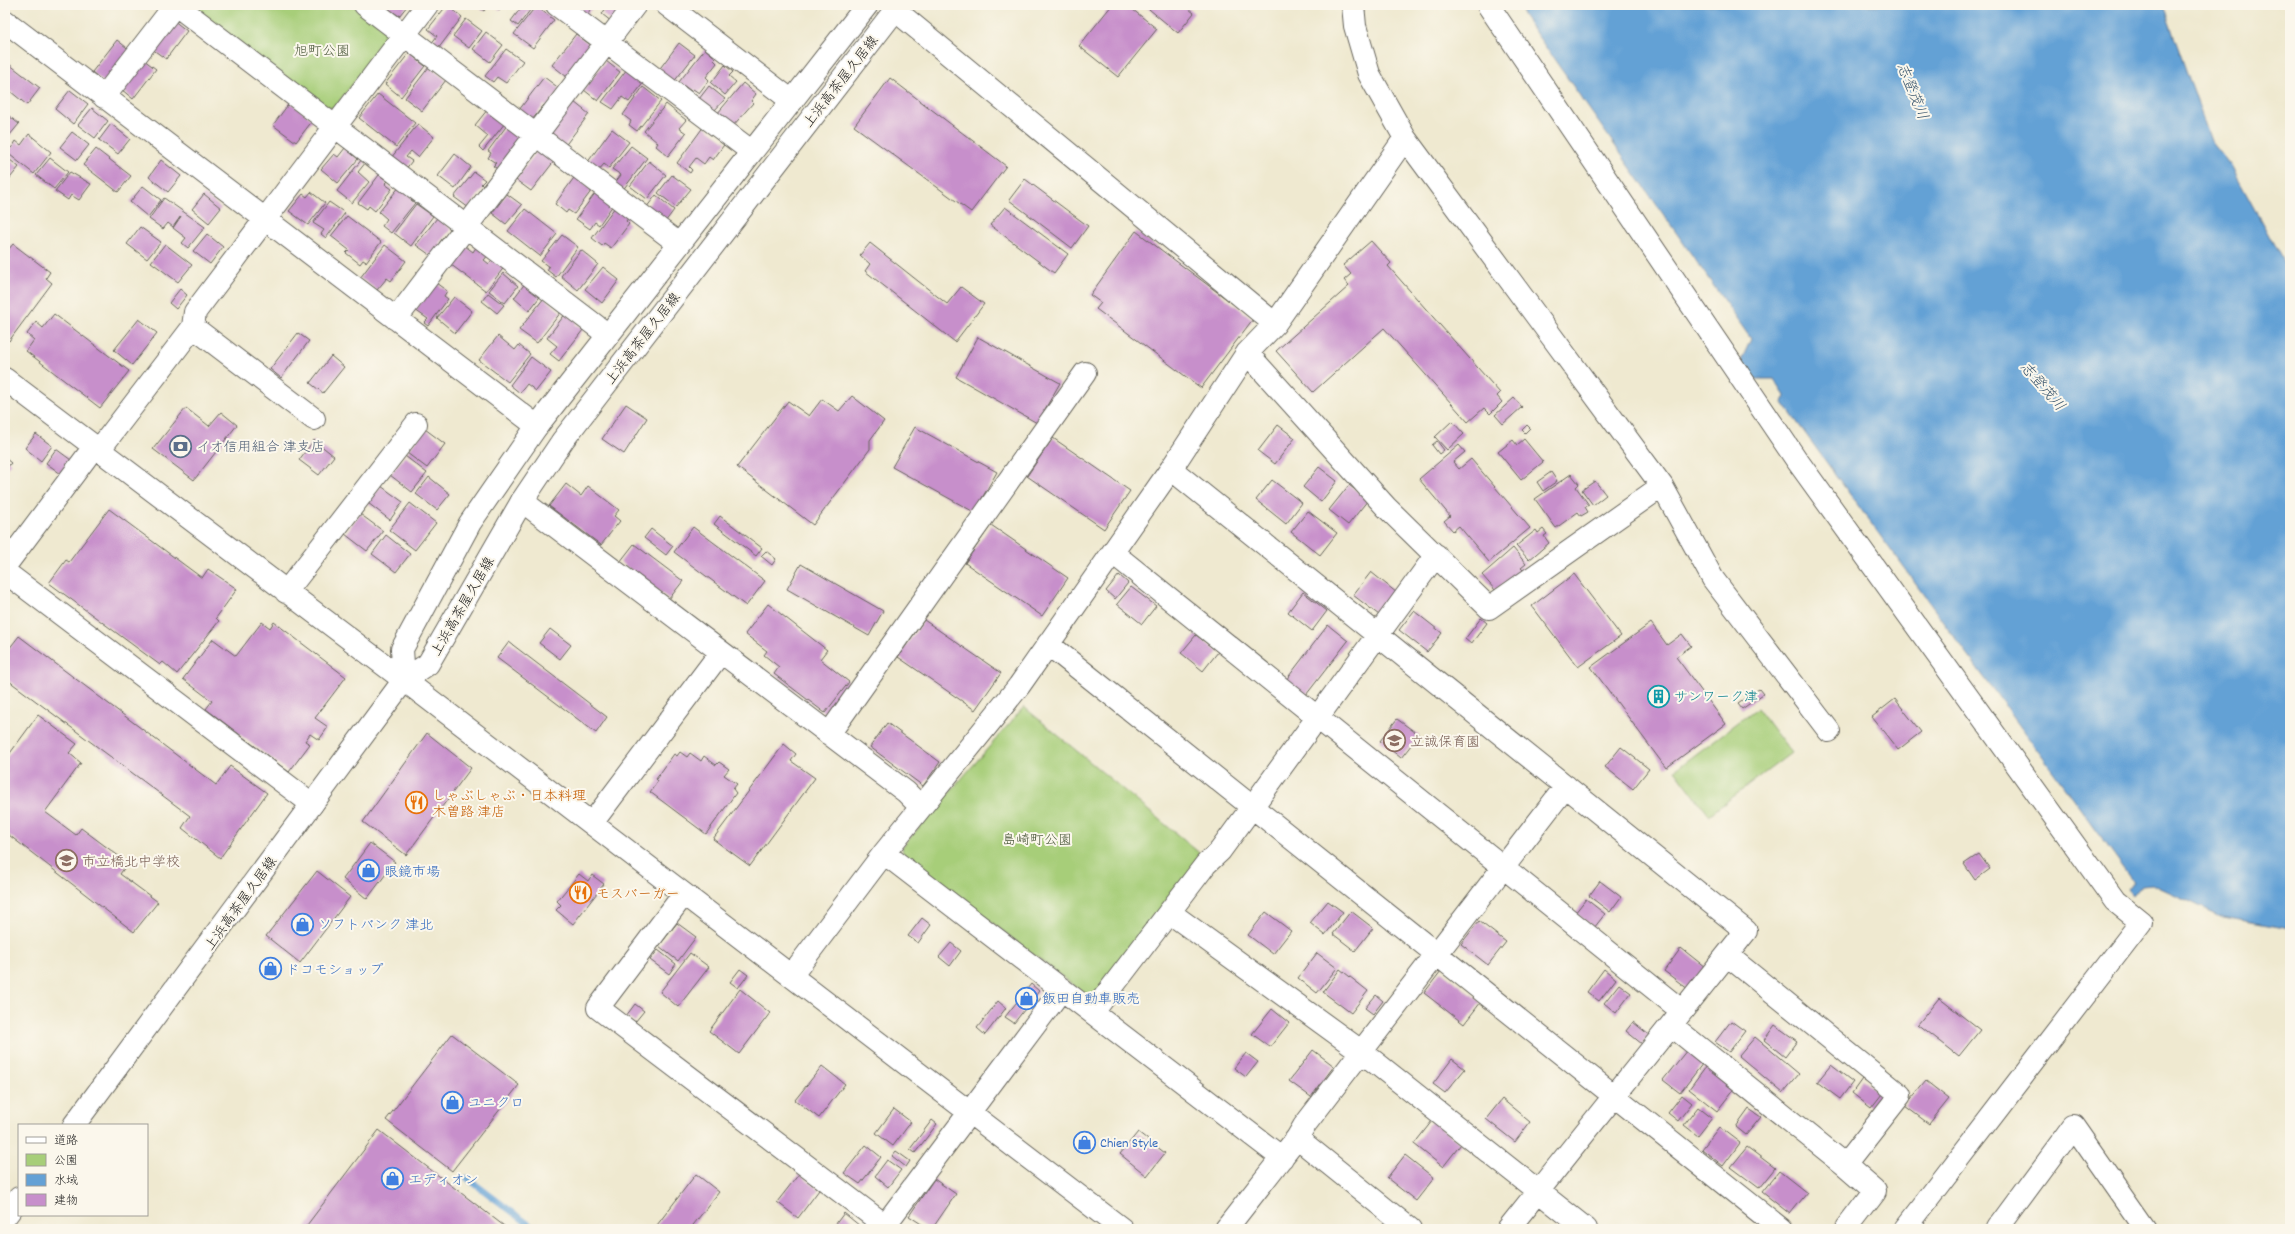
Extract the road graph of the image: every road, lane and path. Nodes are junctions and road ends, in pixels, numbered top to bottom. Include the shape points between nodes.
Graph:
1 (175, 5) edge
2 (366, 5) edge
3 (427, 5) edge
4 (557, 5) edge
5 (635, 5) edge
6 (667, 5) edge
7 (867, 5) edge
8 (1353, 5) edge
9 (1488, 5) edge
10 (897, 8) edge
11 (5, 21) edge
12 (405, 35) junction
13 (607, 43) junction
14 (104, 97) junction
15 (792, 101) junction
16 (335, 127) junction
17 (537, 135) junction
18 (1405, 138) junction
19 (752, 151) junction
20 (265, 220) junction
21 (467, 227) junction
22 (678, 244) junction
23 (396, 319) junction
24 (1275, 324) junction
25 (193, 327) junction
26 (608, 335) junction
27 (1247, 354) junction
28 (1085, 373) dead end
29 (5, 379) edge
30 (314, 419) dead end
31 (416, 424) dead end
32 (537, 426) junction
33 (97, 449) junction
34 (1171, 469) junction
35 (1662, 486) junction
36 (522, 502) junction
37 (1113, 553) junction
38 (1436, 555) junction
39 (5, 566) edge
40 (5, 572) edge
41 (286, 592) junction
42 (1378, 635) junction
43 (1048, 644) junction
44 (721, 652) junction
45 (404, 680) junction
46 (1317, 718) junction
47 (1829, 731) dead end
48 (829, 734) junction
49 (1566, 786) junction
50 (312, 804) junction
51 (1253, 806) junction
52 (921, 807) junction
53 (592, 823) junction
54 (884, 853) junction
55 (1504, 868) junction
56 (684, 894) junction
57 (1169, 912) junction
58 (1438, 954) junction
59 (1727, 955) junction
60 (791, 976) junction
61 (1062, 989) junction
62 (1093, 1012) junction
63 (1677, 1018) junction
64 (1362, 1052) junction
65 (1615, 1096) junction
66 (969, 1112) junction
67 (75, 1124) edge
68 (1297, 1138) junction
69 (1282, 1158) junction
70 (1845, 1165) junction
71 (1538, 1190) junction
72 (18, 1199) edge
73 (5, 1217) edge
74 (886, 1228) edge
75 (1122, 1229) edge
76 (1226, 1229) edge
77 (1410, 1229) edge
78 (1508, 1229) edge
79 (1586, 1229) edge
80 (1782, 1229) edge
81 (1846, 1229) edge
82 (1905, 1229) edge
83 (1998, 1229) edge
84 (2146, 1229) edge

1 - 14 street
1 - 16 street
2 - 12 street
3 - 12 street
4 - 13 street
5 - 13 street
6 - 15 street
7 - 15 street, 上浜高茶屋久居線
8 - 18 street via 1355,26 1369,74
9 - 82 street via 1796,459 2115,900 2141,922
10 - 24 street
10 - 36 street, 上浜高茶屋久居線 via 563,440
11 - 14 street
12 - 16 street
12 - 17 street
13 - 17 street
13 - 19 street
14 - 20 street
15 - 19 street, 上浜高茶屋久居線
16 - 20 street
16 - 21 street
17 - 21 street
17 - 22 street
18 - 24 street
18 - 35 street
19 - 22 street, 上浜高茶屋久居線
20 - 23 street
20 - 25 street via 195,312
21 - 23 street
21 - 26 street
22 - 26 street, 上浜高茶屋久居線
23 - 32 street
24 - 27 street
25 - 30 street
25 - 33 street
26 - 32 street, 上浜高茶屋久居線
27 - 34 street
27 - 38 street via 1386,507
28 - 48 street
29 - 33 street
31 - 41 street
32 - 45 street, 上浜高茶屋久居線 via 470,523 411,631 402,649
33 - 39 street
33 - 41 street
34 - 37 street
34 - 42 street
35 - 38 street via 1489,608
35 - 47 street via 1713,579
36 - 44 street
36 - 45 street, 上浜高茶屋久居線 via 428,664
37 - 43 street
37 - 46 street
38 - 42 street
40 - 50 street
41 - 45 street
42 - 46 street
42 - 49 street
43 - 51 street
43 - 52 street via 988,726
44 - 48 street
44 - 53 street
45 - 50 street, 上浜高茶屋久居線
45 - 53 street
46 - 51 street
46 - 55 street
48 - 52 street via 906,792
49 - 55 street
49 - 59 street via 1746,931
50 - 67 street, 上浜高茶屋久居線
51 - 57 street via 1220,851 1206,864
51 - 58 street
52 - 54 street
53 - 56 street
54 - 60 street
54 - 61 street
55 - 58 street
55 - 63 street
56 - 60 street
56 - 74 street via 598,1008
57 - 62 street
57 - 64 street
58 - 64 street
58 - 65 street
59 - 63 street
59 - 70 street via 1900,1095
60 - 66 street
61 - 62 street
61 - 66 street
62 - 69 street
63 - 65 street
63 - 70 street
64 - 68 street
64 - 71 street
65 - 71 street
65 - 80 street
66 - 74 street
66 - 75 street
68 - 69 street
68 - 77 street
69 - 76 street
70 - 81 street via 1875,1191
71 - 78 street
71 - 79 street
72 - 73 street
83 - 84 street via 2074,1126

